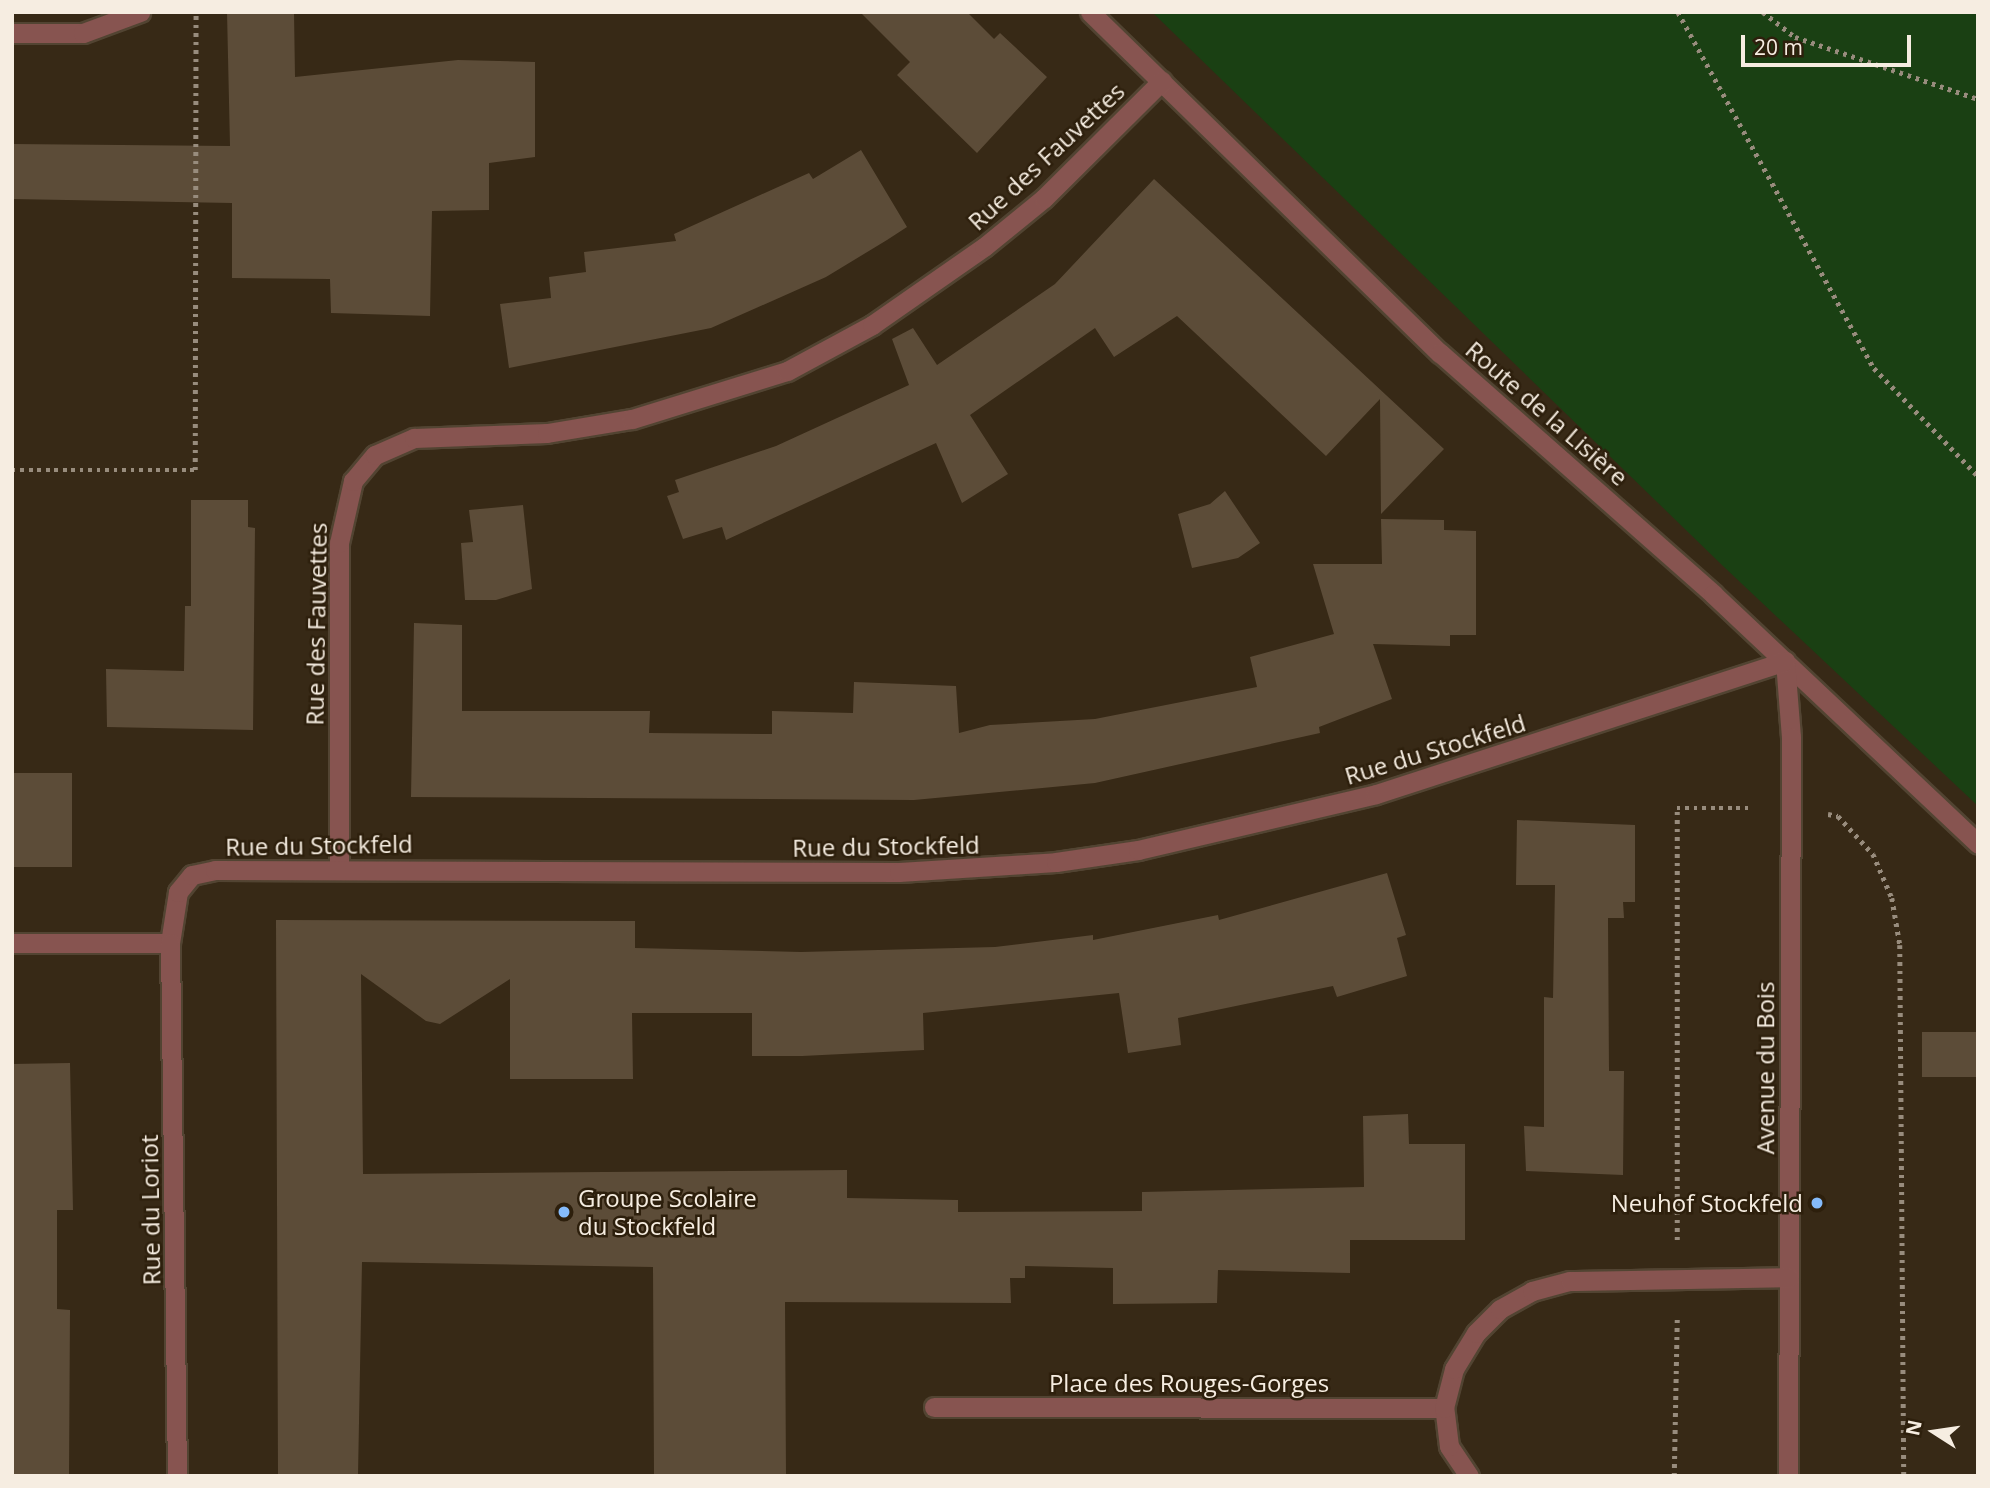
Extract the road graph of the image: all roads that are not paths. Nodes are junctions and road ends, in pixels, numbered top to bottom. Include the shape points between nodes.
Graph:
1 (141, 12) edge
2 (1090, 12) edge
3 (12, 33) edge
4 (1162, 80) junction
5 (1785, 661) junction
6 (1978, 844) edge
7 (339, 866) junction
8 (12, 943) edge
9 (170, 943) junction
10 (1789, 1276) junction
11 (934, 1407) dead end
12 (1444, 1408) junction
13 (177, 1476) edge
14 (1469, 1476) edge
15 (1788, 1476) edge

1 - 3 street via 83,33
2 - 4 street, Route de la Lisière
4 - 5 street, Route de la Lisière via 1440,353
4 - 7 street, Rue des Fauvettes via 1044,198 984,247 872,325 787,371 632,419 547,433 414,438 375,455 353,481 339,543
5 - 6 street, Route de la Lisière
5 - 7 street, Rue du Stockfeld via 1376,794 1254,827 1056,862 899,872
5 - 10 street, Avenue du Bois via 1791,737
7 - 9 street, Rue du Stockfeld via 192,875 178,892
8 - 9 street
9 - 13 street, Rue du Loriot
10 - 12 street via 1570,1281 1532,1291 1500,1309 1476,1333 1454,1369
10 - 15 street, Avenue du Bois
11 - 12 street, Place des Rouges-Gorges
12 - 14 street via 1449,1446

